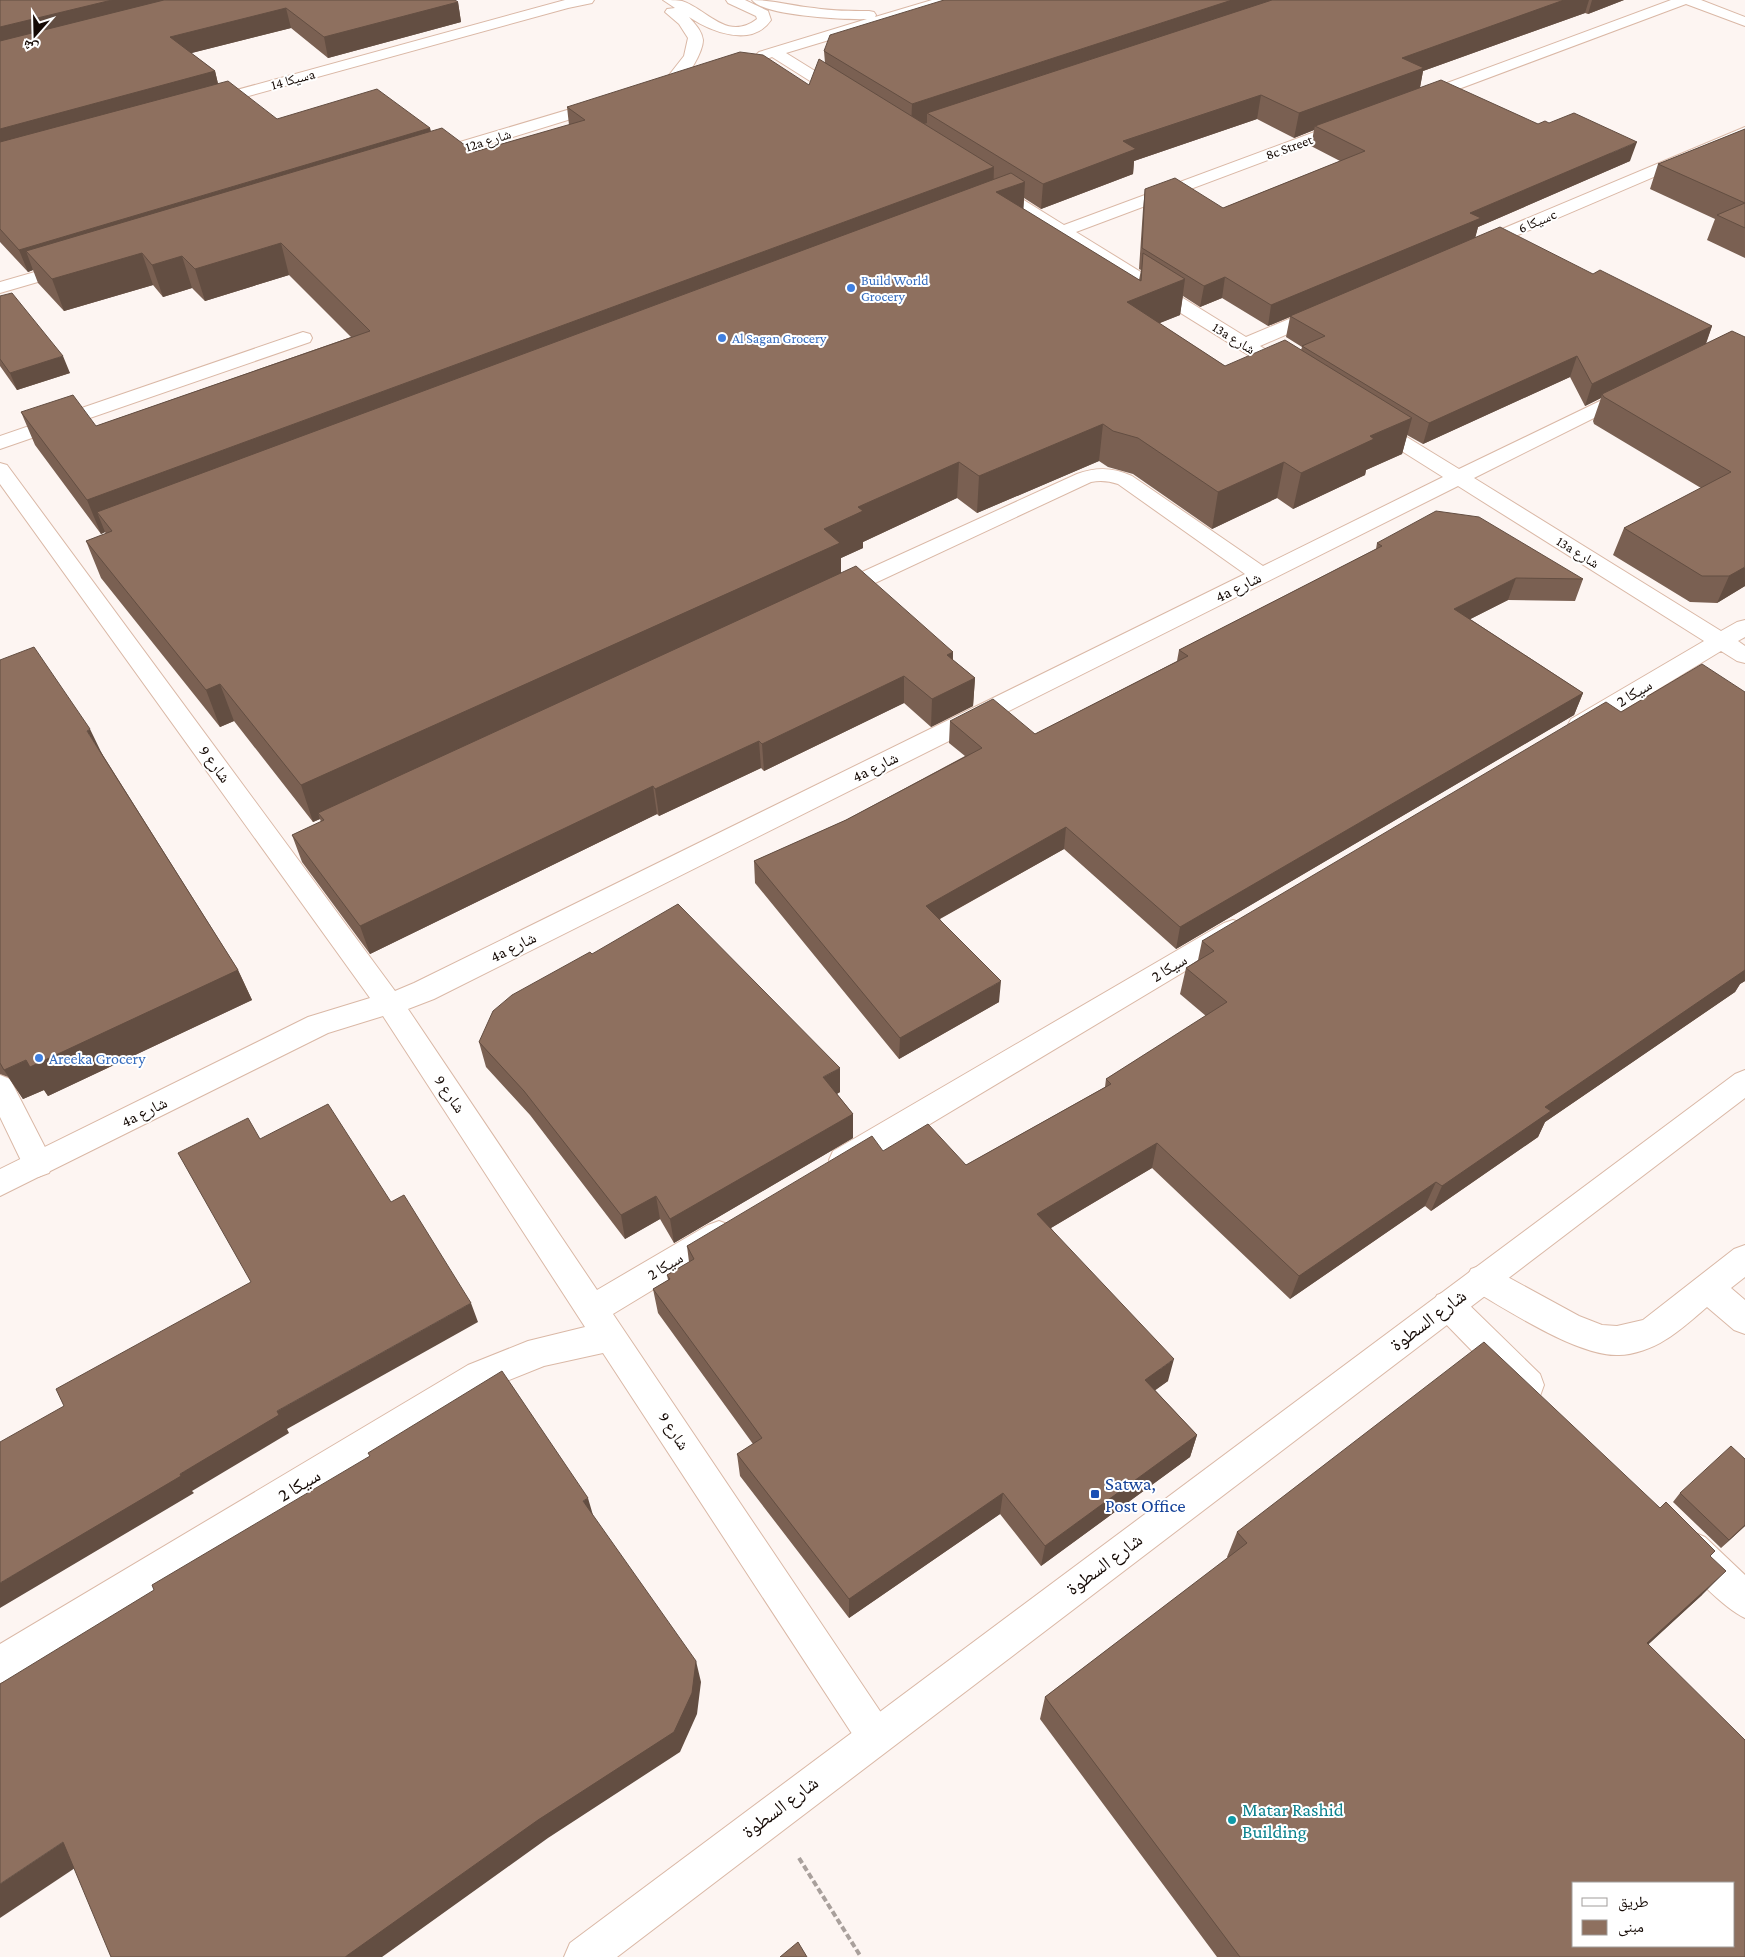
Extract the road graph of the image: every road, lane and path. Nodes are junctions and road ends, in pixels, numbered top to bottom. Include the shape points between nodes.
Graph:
1 (587, 0) edge
2 (733, 0) edge
3 (759, 0) edge
4 (947, 0) edge
5 (1684, 0) edge
6 (1688, 0) edge
7 (664, 2) edge
8 (896, 15) junction
9 (1745, 22) edge
10 (774, 52) junction
11 (746, 61) edge
12 (698, 75) edge
13 (670, 84) junction
14 (651, 90) edge
15 (623, 98) edge
16 (858, 104) edge
17 (1406, 104) edge
18 (192, 106) edge
19 (1359, 121) edge
20 (1745, 132) edge
21 (415, 162) edge
22 (977, 178) edge
23 (1010, 199) junction
24 (992, 206) edge
25 (1062, 231) junction
26 (1463, 252) edge
27 (85, 262) edge
28 (0, 288) edge
29 (1336, 306) edge
30 (303, 338) dead end
31 (1245, 345) junction
32 (1305, 382) edge
33 (1649, 383) edge
34 (1356, 414) edge
35 (0, 443) edge
36 (0, 469) edge
37 (1458, 477) junction
38 (1261, 576) junction
39 (812, 604) edge
40 (1745, 628) edge
41 (1722, 642) junction
42 (1745, 656) edge
43 (1559, 738) edge
44 (1251, 920) edge
45 (390, 1005) junction
46 (1745, 1082) edge
47 (0, 1087) edge
48 (38, 1164) junction
49 (824, 1172) edge
50 (0, 1183) edge
51 (738, 1223) edge
52 (1745, 1259) edge
53 (1482, 1279) junction
54 (1709, 1289) junction
55 (1448, 1305) junction
56 (593, 1308) junction
57 (1745, 1320) edge
58 (612, 1337) junction
59 (1547, 1403) edge
60 (1674, 1530) edge
61 (1745, 1600) edge
62 (0, 1665) edge
63 (875, 1736) junction
64 (771, 1814) junction
65 (584, 1957) edge
66 (861, 1957) edge

1 - 18 street, سيكا 14a
2 - 7 street via 762,14 764,20 752,28 726,30 715,28 680,4
3 - 8 street via 818,14
4 - 8 street
5 - 17 street
6 - 9 street
7 - 13 street via 692,29 697,40 689,63
8 - 10 street
10 - 11 street
10 - 16 street
12 - 13 street
13 - 14 street
15 - 21 street, 12a شارع
19 - 25 street, 8c Street
20 - 26 street, سيكا 6c
22 - 23 street, 13a شارع
23 - 24 street
23 - 25 street, 13a شارع
25 - 31 street, 13a شارع
27 - 28 street
29 - 31 street
30 - 35 street
31 - 32 street, 13a شارع
33 - 37 street, 4a شارع
34 - 37 street, 13a شارع
36 - 45 street, شارع 9 via 73,553 287,847
37 - 38 street, 4a شارع
37 - 41 street, 13a شارع
38 - 39 street via 1125,480 1100,474 1084,478
38 - 45 street, 4a شارع via 433,987
40 - 41 street, سيكا 2
41 - 42 street, 13a شارع
41 - 43 street, سيكا 2
44 - 49 street, سيكا 2
45 - 48 street, 4a شارع via 366,1009 318,1026
45 - 56 street, شارع 9
46 - 53 street, شارع السطوة
47 - 48 street
48 - 50 street, 4a شارع
51 - 56 street, سيكا 2
52 - 54 street
53 - 54 street via 1574,1330 1617,1341 1637,1338 1654,1330
53 - 55 street, شارع السطوة
54 - 57 street
55 - 59 street
55 - 63 street, شارع السطوة
56 - 58 street, شارع 9
58 - 62 street, سيكا 2 via 545,1349 480,1376
58 - 63 street, شارع 9
60 - 61 street
63 - 64 street, شارع السطوة
64 - 65 street, شارع السطوة
64 - 66 path

